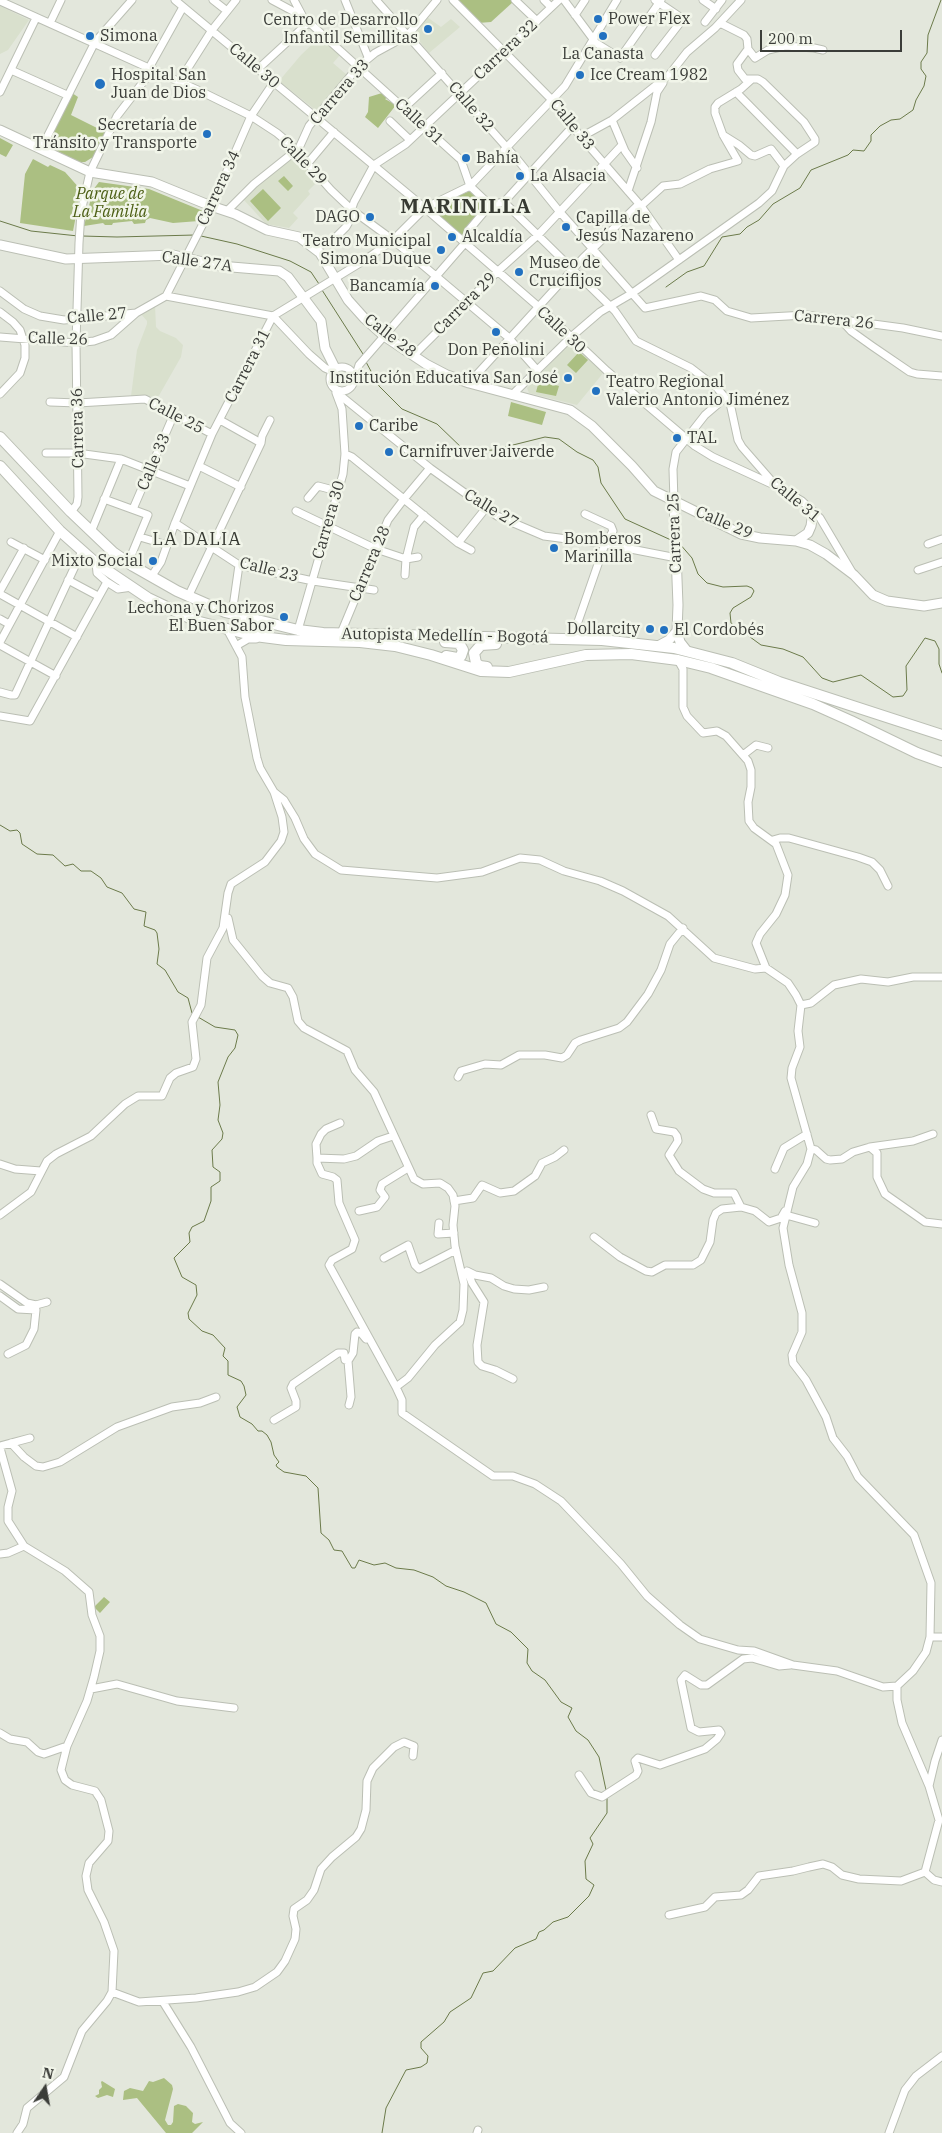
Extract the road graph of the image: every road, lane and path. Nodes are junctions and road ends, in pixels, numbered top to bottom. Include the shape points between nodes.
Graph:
1 (61, 0) edge
2 (132, 0) edge
3 (174, 0) edge
4 (213, 0) edge
5 (236, 0) edge
6 (272, 0) edge
7 (294, 0) edge
8 (344, 0) edge
9 (376, 0) edge
10 (385, 0) edge
11 (437, 0) edge
12 (454, 0) edge
13 (516, 0) edge
14 (544, 0) edge
15 (559, 0) edge
16 (564, 0) edge
17 (584, 0) edge
18 (617, 0) edge
19 (703, 0) edge
20 (722, 0) edge
21 (741, 0) edge
22 (0, 1) edge
23 (658, 1) edge
24 (10, 3) edge
25 (183, 7) junction
26 (552, 7) junction
27 (382, 8) junction
28 (716, 9) junction
29 (227, 11) junction
30 (575, 15) junction
31 (302, 16) junction
32 (36, 18) junction
33 (537, 21) junction
34 (308, 22) junction
35 (705, 22) dead end
36 (50, 23) junction
37 (720, 24) junction
38 (212, 30) junction
39 (408, 36) junction
40 (593, 39) junction
41 (95, 42) junction
42 (748, 50) junction
43 (823, 50) dead end
44 (505, 52) junction
45 (655, 55) dead end
46 (368, 58) junction
47 (358, 67) junction
48 (149, 68) junction
49 (258, 69) junction
50 (11, 70) junction
51 (442, 74) junction
52 (669, 75) junction
53 (751, 80) junction
54 (180, 82) junction
55 (274, 82) junction
56 (0, 92) edge
57 (736, 92) junction
58 (460, 94) junction
59 (67, 95) junction
60 (552, 100) junction
61 (404, 108) junction
62 (251, 116) junction
63 (316, 118) junction
64 (612, 120) junction
65 (390, 121) dead end
66 (573, 126) junction
67 (424, 127) junction
68 (0, 130) edge
69 (334, 132) junction
70 (723, 135) junction
71 (581, 137) junction
72 (410, 140) junction
73 (622, 145) junction
74 (507, 148) junction
75 (40, 149) junction
76 (296, 151) junction
77 (797, 154) junction
78 (308, 163) junction
79 (604, 164) junction
80 (374, 165) junction
81 (784, 166) junction
82 (637, 168) junction
83 (90, 172) junction
84 (530, 174) junction
85 (470, 186) junction
86 (628, 191) junction
87 (504, 202) junction
88 (490, 205) junction
89 (640, 205) junction
90 (211, 206) junction
91 (425, 208) junction
92 (352, 210) junction
93 (227, 211) junction
94 (559, 211) junction
95 (539, 234) junction
96 (393, 240) junction
97 (465, 243) junction
98 (0, 245) edge
99 (316, 248) junction
100 (593, 248) junction
101 (186, 258) junction
102 (79, 260) junction
103 (679, 260) junction
104 (572, 269) junction
105 (497, 272) junction
106 (436, 277) junction
107 (331, 280) junction
108 (0, 291) edge
109 (632, 294) junction
110 (166, 296) junction
111 (303, 297) junction
112 (466, 302) junction
113 (537, 307) junction
114 (644, 307) joint
115 (611, 308) junction
116 (0, 312) edge
117 (136, 313) junction
118 (273, 316) junction
119 (77, 319) junction
120 (841, 320) junction
121 (384, 336) junction
122 (942, 336) edge
123 (0, 337) edge
124 (571, 337) junction
125 (24, 338) junction
126 (510, 339) junction
127 (76, 343) junction
128 (414, 355) junction
129 (360, 365) junction
130 (348, 367) junction
131 (325, 368) junction
132 (334, 370) junction
133 (537, 370) junction
134 (942, 376) edge
135 (355, 378) junction
136 (330, 380) junction
137 (469, 383) junction
138 (352, 387) junction
139 (335, 390) junction
140 (0, 394) edge
141 (512, 395) junction
142 (726, 397) junction
143 (346, 400) junction
144 (50, 402) dead end
145 (78, 403) junction
146 (342, 409) junction
147 (174, 414) junction
148 (220, 420) junction
149 (270, 420) dead end
150 (212, 434) junction
151 (0, 437) edge
152 (686, 438) junction
153 (261, 443) junction
154 (46, 453) dead end
155 (77, 453) junction
156 (345, 454) junction
157 (121, 460) junction
158 (0, 466) edge
159 (199, 466) junction
160 (430, 468) junction
161 (151, 470) junction
162 (190, 486) junction
163 (241, 486) junction
164 (776, 486) junction
165 (337, 492) junction
166 (308, 498) dead end
167 (104, 499) junction
168 (404, 499) junction
169 (674, 502) junction
170 (486, 508) junction
171 (133, 509) junction
172 (296, 511) dead end
173 (71, 512) junction
174 (813, 512) junction
175 (585, 514) dead end
176 (424, 515) junction
177 (175, 523) junction
178 (326, 525) junction
179 (60, 532) junction
180 (91, 532) junction
181 (140, 537) junction
182 (942, 539) edge
183 (796, 541) junction
184 (11, 542) dead end
185 (458, 543) junction
186 (605, 544) junction
187 (928, 544) dead end
188 (167, 545) junction
189 (24, 548) junction
190 (212, 548) junction
191 (376, 548) junction
192 (82, 550) junction
193 (471, 550) dead end
194 (418, 557) dead end
195 (406, 558) junction
196 (677, 558) junction
197 (45, 560) junction
198 (125, 561) junction
199 (942, 562) edge
200 (101, 566) junction
201 (239, 566) junction
202 (918, 570) dead end
203 (405, 575) dead end
204 (854, 575) junction
205 (151, 577) junction
206 (68, 580) junction
207 (314, 580) junction
208 (107, 582) junction
209 (132, 587) junction
210 (360, 588) junction
211 (374, 590) dead end
212 (0, 592) edge
213 (98, 596) junction
214 (188, 597) junction
215 (942, 603) edge
216 (20, 604) junction
217 (232, 614) junction
218 (0, 619) edge
219 (50, 621) junction
220 (9, 624) junction
221 (227, 629) junction
222 (298, 630) junction
223 (677, 631) junction
224 (341, 633) junction
225 (394, 634) junction
226 (77, 638) junction
227 (531, 638) junction
228 (572, 639) junction
229 (286, 640) junction
230 (0, 644) edge
231 (236, 646) junction
232 (658, 646) junction
233 (401, 647) junction
234 (687, 651) junction
235 (678, 660) junction
236 (554, 661) junction
237 (31, 662) junction
238 (56, 676) junction
239 (0, 692) edge
240 (0, 716) edge
241 (908, 723) junction
242 (942, 735) edge
243 (885, 739) junction
244 (942, 739) edge
245 (768, 748) dead end
246 (743, 755) junction
247 (942, 757) edge
248 (942, 762) edge
249 (274, 792) junction
250 (773, 840) junction
251 (888, 886) dead end
252 (227, 909) junction
253 (683, 928) junction
254 (766, 968) junction
255 (942, 977) edge
256 (801, 1006) junction
257 (458, 1077) dead end
258 (651, 1116) dead end
259 (340, 1123) dead end
260 (807, 1134) junction
261 (933, 1134) dead end
262 (393, 1136) junction
263 (870, 1147) junction
264 (811, 1149) junction
265 (564, 1150) dead end
266 (317, 1158) junction
267 (0, 1164) edge
268 (408, 1168) junction
269 (775, 1169) dead end
270 (41, 1171) junction
271 (454, 1201) junction
272 (788, 1206) junction
273 (741, 1207) junction
274 (359, 1211) dead end
275 (0, 1215) edge
276 (786, 1215) junction
277 (439, 1223) dead end
278 (815, 1223) dead end
279 (942, 1224) edge
280 (454, 1233) junction
281 (594, 1237) dead end
282 (456, 1250) junction
283 (384, 1258) dead end
284 (465, 1270) junction
285 (0, 1284) edge
286 (544, 1287) dead end
287 (0, 1296) edge
288 (47, 1302) dead end
289 (370, 1340) junction
290 (8, 1354) dead end
291 (348, 1361) junction
292 (513, 1378) dead end
293 (396, 1387) junction
294 (216, 1397) dead end
295 (349, 1405) dead end
296 (274, 1420) dead end
297 (30, 1438) dead end
298 (11, 1443) junction
299 (0, 1447) edge
300 (24, 1546) junction
301 (0, 1554) edge
302 (942, 1637) edge
303 (930, 1638) junction
304 (793, 1665) junction
305 (897, 1686) junction
306 (91, 1689) junction
307 (234, 1708) dead end
308 (0, 1734) edge
309 (942, 1740) edge
310 (67, 1746) junction
311 (413, 1756) dead end
312 (578, 1776) dead end
313 (929, 1786) junction
314 (941, 1821) edge
315 (925, 1872) junction
316 (942, 1882) edge
317 (669, 1915) dead end
318 (112, 1992) junction
319 (163, 2002) junction
320 (942, 2056) edge
321 (17, 2133) edge
322 (241, 2133) edge
323 (889, 2133) edge

1 - 36 street
2 - 41 street
3 - 25 street, Calle 30
4 - 29 street
5 - 29 street
6 - 31 street
7 - 31 street
8 - 46 street
9 - 27 street, Calle 32
10 - 27 street
11 - 39 street, Carrera 33
12 - 44 street, Calle 33
13 - 33 street
14 - 26 street
15 - 26 street, Carrera 32
16 - 30 street
17 - 30 street
18 - 40 street, Carrera 31
19 - 28 street
20 - 28 street
21 - 37 street
22 - 24 street, Calle 29
23 - 40 street via 620,58
23 - 45 street via 683,19
24 - 32 street, Calle 29
25 - 38 street, Calle 30
25 - 48 street, Carrera 36
26 - 33 street, Carrera 32
27 - 39 street, Calle 32
28 - 35 street
29 - 38 street
30 - 40 street
31 - 34 street, Calle 31
32 - 36 street, Calle 29
32 - 50 street
33 - 44 street, Carrera 32
34 - 47 street, Calle 31
34 - 49 street
36 - 41 street, Calle 29
37 - 42 street via 744,35
37 - 52 street via 687,52
38 - 49 street, Calle 30
38 - 54 street
39 - 46 street, Carrera 33
39 - 51 street, Calle 32
40 - 60 street, Carrera 31 via 576,70
41 - 48 street, Calle 29
41 - 59 street
42 - 43 street via 755,58 768,50 785,46
42 - 53 street via 737,68 745,79
44 - 58 street, Carrera 32
44 - 60 street, Calle 33
46 - 47 street, Carrera 33
47 - 61 street, Calle 31
47 - 63 street, Carrera 33
48 - 54 street, Calle 29
48 - 83 street, Carrera 36 via 147,77 117,116
49 - 55 street, Calle 30
50 - 56 street
50 - 59 street
51 - 58 street, Calle 32
51 - 61 street
52 - 64 street
52 - 82 street via 657,92
53 - 57 street
53 - 77 street via 760,80 808,127 815,142
54 - 62 street, Calle 29
55 - 62 street, Carrera 34
55 - 63 street, Calle 30
57 - 70 street via 716,107
57 - 77 street
58 - 67 street, Carrera 32
58 - 74 street, Calle 32
59 - 75 street
60 - 66 street, Calle 33
60 - 74 street, Carrera 31
61 - 67 street, Calle 31
62 - 76 street, Calle 29
62 - 90 street, Carrera 34
63 - 69 street, Calle 30
63 - 76 street, Carrera 33
64 - 71 street
64 - 73 street
65 - 72 street
66 - 71 street, Calle 33
66 - 84 street
67 - 72 street, Carrera 32
67 - 85 street, Calle 31 via 461,160
68 - 75 main road, Calle 28
69 - 78 street
69 - 80 street, Calle 30
70 - 81 street via 750,156 772,149
70 - 89 street via 738,161 710,169 680,184 663,186
71 - 79 street, Calle 33
72 - 80 street, Carrera 32
73 - 79 street, Carrera 29
73 - 82 street
74 - 84 street, Calle 32
74 - 85 street, Carrera 31
75 - 83 main road, Calle 28
76 - 78 street, Calle 29
76 - 93 street, Carrera 33 via 254,184
77 - 81 street
78 - 92 street, Calle 29
79 - 86 street, Calle 33
79 - 94 street, Carrera 29
80 - 91 street, Calle 30
80 - 92 street, Carrera 32
81 - 103 street via 772,191 759,203
82 - 86 street
83 - 90 main road, Calle 28 via 152,182
83 - 102 street, Carrera 36 via 79,224
84 - 87 street
84 - 94 street, Calle 32
85 - 88 street, Calle 31
85 - 91 street, Carrera 31
86 - 89 street, Calle 33
87 - 88 street
87 - 95 street, Calle 31
88 - 97 street via 468,231
89 - 100 street
89 - 103 street, Calle 33
90 - 93 main road, Calle 28
90 - 101 street, Carrera 34
91 - 96 street, Carrera 31
91 - 97 street, Calle 30
92 - 96 street, Calle 29
92 - 99 street, Carrera 32 via 353,215 342,232
93 - 99 main road, Calle 28 via 267,230 294,234
94 - 95 street, Carrera 29
94 - 100 street, Calle 32
95 - 104 street, Calle 31
95 - 105 street, Carrera 29
96 - 106 street, Calle 29
96 - 107 street, Carrera 31
97 - 105 street, Calle 30
97 - 106 street
98 - 102 main road, Calle 27A
99 - 107 main road, Calle 28
100 - 104 street
100 - 109 street, Calle 32
101 - 102 main road, Calle 27A via 161,255
101 - 110 street, Carrera 34
101 - 111 main road, Calle 27A via 220,266 279,271 288,276
102 - 119 street, Carrera 36
103 - 109 street
104 - 113 street
104 - 115 street, Calle 31
105 - 112 street, Carrera 29
105 - 113 street, Calle 30
106 - 112 street, Calle 29
106 - 121 street
107 - 111 street, Carrera 31
107 - 121 main road, Calle 28 via 357,312
108 - 119 street, Calle 27 via 24,309 40,316
109 - 114 street, Calle 32
109 - 115 street
110 - 117 street, Calle 27
110 - 118 street
111 - 118 street, Carrera 31
111 - 132 main road, Calle 27A via 321,320 325,348
112 - 126 street, Calle 29
112 - 128 street, Carrera 29
113 - 124 street, Calle 30
113 - 126 street
114 - 120 street, Carrera 26 via 701,296 715,300 730,312 751,318 796,314
115 - 124 street via 600,312
115 - 142 street, Calle 31 via 640,344 697,372
116 - 125 street via 13,322
117 - 119 street, Calle 27
117 - 127 street, Calle 26 via 104,339
118 - 131 street
118 - 148 street, Carrera 31
119 - 127 street, Carrera 36
120 - 122 street, Carrera 26
120 - 134 street via 858,336 910,372
121 - 128 main road, Calle 28
121 - 129 street
123 - 125 street, Calle 26
124 - 133 street
124 - 152 street, Calle 30
125 - 127 street, Calle 26
125 - 140 street via 24,364
126 - 133 street, Calle 29
126 - 137 street
127 - 145 street, Carrera 36
128 - 137 main road, Calle 28 via 446,375
129 - 130 street
129 - 135 street
130 - 132 street
130 - 135 street
131 - 132 street
131 - 136 street
132 - 136 street
133 - 141 street
135 - 138 street
136 - 139 street
137 - 141 main road, Calle 28
138 - 139 street
138 - 143 street, Carrera 30
139 - 143 street, Calle 27
139 - 146 street, Carrera 30
141 - 169 main road, Calle 28 via 577,414 632,466 652,490
142 - 152 street, Carrera 25
142 - 164 street, Calle 31 via 738,440
143 - 146 street, Carrera 30
143 - 160 street, Calle 27
144 - 145 street, Calle 25
145 - 147 street, Calle 25 via 145,399
145 - 155 street, Carrera 36
146 - 156 street, Carrera 30
147 - 150 street, Calle 25
147 - 161 street, Calle 33
148 - 150 street, Carrera 31
148 - 153 street
149 - 153 street
150 - 159 street, Carrera 31
151 - 173 highway, Autopista Medellín - Bogotá
152 - 164 street, Calle 30 via 712,457
152 - 169 street, Carrera 25 via 673,461
153 - 163 street
154 - 155 street
155 - 157 street
155 - 173 street, Carrera 36 via 78,497
156 - 165 street, Carrera 30
156 - 168 street
157 - 161 street
157 - 167 street
158 - 179 highway, Autopista Medellín - Bogotá
159 - 162 street, Carrera 31
159 - 163 street
160 - 168 street, Carrera 28
160 - 170 street, Calle 27
161 - 162 street
161 - 171 street, Calle 33
162 - 177 street, Carrera 31
163 - 190 street
164 - 174 street, Calle 31
165 - 166 street via 318,486
165 - 178 street, Carrera 30
167 - 171 street
167 - 180 street
168 - 176 street
168 - 191 street, Carrera 28 via 388,520
169 - 183 main road, Calle 29 via 741,534
169 - 196 main road, Carrera 25
170 - 185 street
170 - 186 street, Calle 27 via 517,526 544,536
171 - 181 street via 148,515
172 - 178 street
173 - 180 highway, Autopista Medellín - Bogotá
174 - 183 main road via 808,533
174 - 204 street, Calle 31 via 824,524
175 - 186 street via 613,528
176 - 185 street
176 - 195 street via 414,527
177 - 188 street, Carrera 31
177 - 190 street, Calle 23
178 - 191 street
178 - 207 street, Carrera 30
179 - 192 highway, Autopista Medellín - Bogotá
179 - 197 street
180 - 198 highway, Autopista Medellín - Bogotá
181 - 188 street
181 - 198 street
182 - 187 street
183 - 204 main road, Calle 29 via 819,550
184 - 189 street
185 - 193 street
186 - 196 street, Calle 27
186 - 228 street
188 - 205 street, Carrera 31
189 - 197 street
189 - 212 street
190 - 201 street, Calle 23
190 - 214 street
191 - 195 street
191 - 210 street, Carrera 28
192 - 200 highway, Autopista Medellín - Bogotá
192 - 206 street
194 - 195 street
195 - 203 street
196 - 223 main road, Carrera 25
197 - 216 street
198 - 200 highway via 127,567 159,588 158,598
198 - 205 highway, Autopista Medellín - Bogotá
199 - 202 street
200 - 208 street via 97,573
200 - 209 highway, Autopista Medellín - Bogotá
201 - 207 street, Calle 23
201 - 217 street
204 - 215 main road, Calle 29 via 868,590 887,601 924,606
205 - 214 highway, Autopista Medellín - Bogotá
206 - 213 street
206 - 219 street
207 - 210 street, Calle 23
207 - 222 street, Carrera 30
208 - 209 street via 118,589
208 - 213 street
209 - 221 highway, Autopista Medellín - Bogotá via 176,613
210 - 211 street, Calle 23
210 - 224 street, Carrera 28
212 - 216 street
213 - 226 street
214 - 217 highway, Autopista Medellín - Bogotá
216 - 219 street
216 - 220 street
217 - 222 highway, Autopista Medellín - Bogotá
218 - 220 street
219 - 226 street
219 - 237 street
220 - 230 street
221 - 229 highway, Autopista Medellín - Bogotá
221 - 231 street
222 - 224 highway, Autopista Medellín - Bogotá
223 - 232 main road
223 - 234 main road, Carrera 25
224 - 225 highway, Autopista Medellín - Bogotá
225 - 227 highway, Autopista Medellín - Bogotá
225 - 233 highway via 409,639 457,642 463,650 457,658
226 - 238 street
227 - 228 highway, Autopista Medellín - Bogotá
227 - 236 highway via 481,645 475,650 474,660 480,666 494,668 545,658
228 - 232 highway, Autopista Medellín - Bogotá
229 - 231 street via 248,639
229 - 233 highway, Autopista Medellín - Bogotá
230 - 237 street
231 - 249 street via 242,658 257,758
232 - 234 highway, Autopista Medellín - Bogotá
233 - 236 highway, Autopista Medellín - Bogotá via 481,672 509,672
234 - 241 highway, Autopista Medellín - Bogotá
235 - 236 highway, Autopista Medellín - Bogotá via 608,653
235 - 243 highway, Autopista Medellín - Bogotá via 711,668 813,704
235 - 246 street via 683,669 687,716 703,733 717,731 726,736
237 - 238 street
237 - 239 street via 15,694 11,696
238 - 240 street via 29,721
241 - 242 highway, Autopista Medellín - Bogotá
241 - 244 highway via 914,730
243 - 247 highway via 895,738
243 - 248 highway, Autopista Medellín - Bogotá
245 - 246 street via 756,746
246 - 250 street via 751,770 749,822
249 - 252 street via 283,825 281,841 264,862 231,884
249 - 253 street via 296,818 304,839 315,854 341,870 423,877 453,876 482,872 520,858 530,858 612,886 668,916
250 - 251 street via 789,838 872,862
250 - 254 street via 789,879 780,905 756,943
252 - 262 street via 232,940 270,983 288,988 298,1021 304,1028 347,1051 355,1070 374,1092
252 - 270 street via 223,928 207,958 202,1005 192,1022 196,1059 193,1067 170,1078 162,1096 138,1096 125,1104 91,1136 66,1147 47,1161
253 - 254 street via 714,958 755,969
253 - 257 street via 670,944 648,994 619,1028 575,1043 562,1058 519,1055 501,1065 485,1064 461,1071
254 - 256 street via 788,983
255 - 256 street via 913,977 888,982 861,979 834,985
256 - 260 street via 800,1047 791,1078
258 - 273 street via 656,1129 674,1132 677,1136 678,1142 669,1155 679,1171 704,1189 714,1193 734,1193
259 - 266 street via 321,1134 316,1144
260 - 264 street
260 - 269 street via 784,1148
261 - 263 street via 913,1141
262 - 266 street via 352,1157
262 - 268 street
263 - 264 street via 830,1160
263 - 279 street via 877,1153 877,1177 885,1194 925,1222
264 - 272 street via 808,1164 793,1186
265 - 271 street via 542,1163 535,1176 514,1192 500,1193 482,1185 474,1198
266 - 289 street via 322,1174 337,1180 339,1203 355,1240 352,1249 329,1265
267 - 270 street
268 - 271 street via 414,1179 424,1184 440,1183 448,1188
268 - 274 street via 382,1184 380,1190 385,1197 377,1207
270 - 275 street via 31,1192
271 - 280 street
272 - 273 street via 781,1218 769,1222 755,1211
272 - 276 street
273 - 281 street via 716,1213 710,1242 701,1260 693,1265 665,1265 652,1272 646,1271 620,1257
276 - 278 street
276 - 303 street via 784,1240 802,1314 802,1332 792,1356 794,1363 826,1417 833,1438 858,1477 914,1535 931,1583
277 - 280 street via 438,1234
280 - 282 street
282 - 283 street via 419,1269 408,1245
282 - 284 street
284 - 286 street via 514,1289
284 - 292 street via 484,1302 477,1345 478,1362
284 - 293 street via 460,1322
285 - 288 street via 27,1303
287 - 290 street via 18,1310 36,1310 34,1329 26,1345
289 - 291 street via 359,1332 355,1333 354,1349
289 - 293 street
291 - 295 street
291 - 296 street via 344,1353 339,1352 293,1384 296,1407
293 - 304 street via 402,1400 402,1413 407,1418 493,1476 513,1476 535,1484 561,1501 621,1564 646,1596 680,1625 700,1639 754,1651
294 - 298 street via 172,1407 117,1427 60,1462 43,1467 24,1457
297 - 298 street
298 - 299 street
299 - 300 street via 12,1492 8,1521
300 - 301 street via 8,1554
300 - 306 street via 65,1571 88,1592 100,1636 98,1664
302 - 303 street
303 - 305 street via 926,1652 913,1671
304 - 305 street via 837,1671 883,1687
304 - 312 street via 779,1666 752,1658 743,1659 707,1685 683,1676 681,1680 691,1728 700,1732 719,1730 721,1733 717,1739 705,1749 660,1765 638,1758 635,1761 636,1775 602,1797 591,1793
305 - 313 street via 902,1723
306 - 307 street via 117,1684 177,1701
306 - 310 street
308 - 310 street via 27,1742 44,1754
309 - 313 street
310 - 318 street via 61,1770 65,1780 72,1786 95,1791 101,1800 109,1831 108,1841 89,1863 86,1876 88,1890 114,1951
311 - 319 street via 414,1746 404,1742 394,1747 373,1768 367,1781 366,1810 360,1829 356,1837 321,1869 314,1890 294,1909 295,1938 277,1972 238,1992
313 - 314 street
314 - 315 street
315 - 316 street
315 - 317 street via 901,1881 859,1879 842,1875 822,1864 759,1876 741,1895 715,1897 705,1906
318 - 319 street via 139,2002
318 - 321 street via 82,2032 64,2077 27,2108
319 - 322 street via 191,2047 230,2123
320 - 323 street via 916,2076 905,2090

